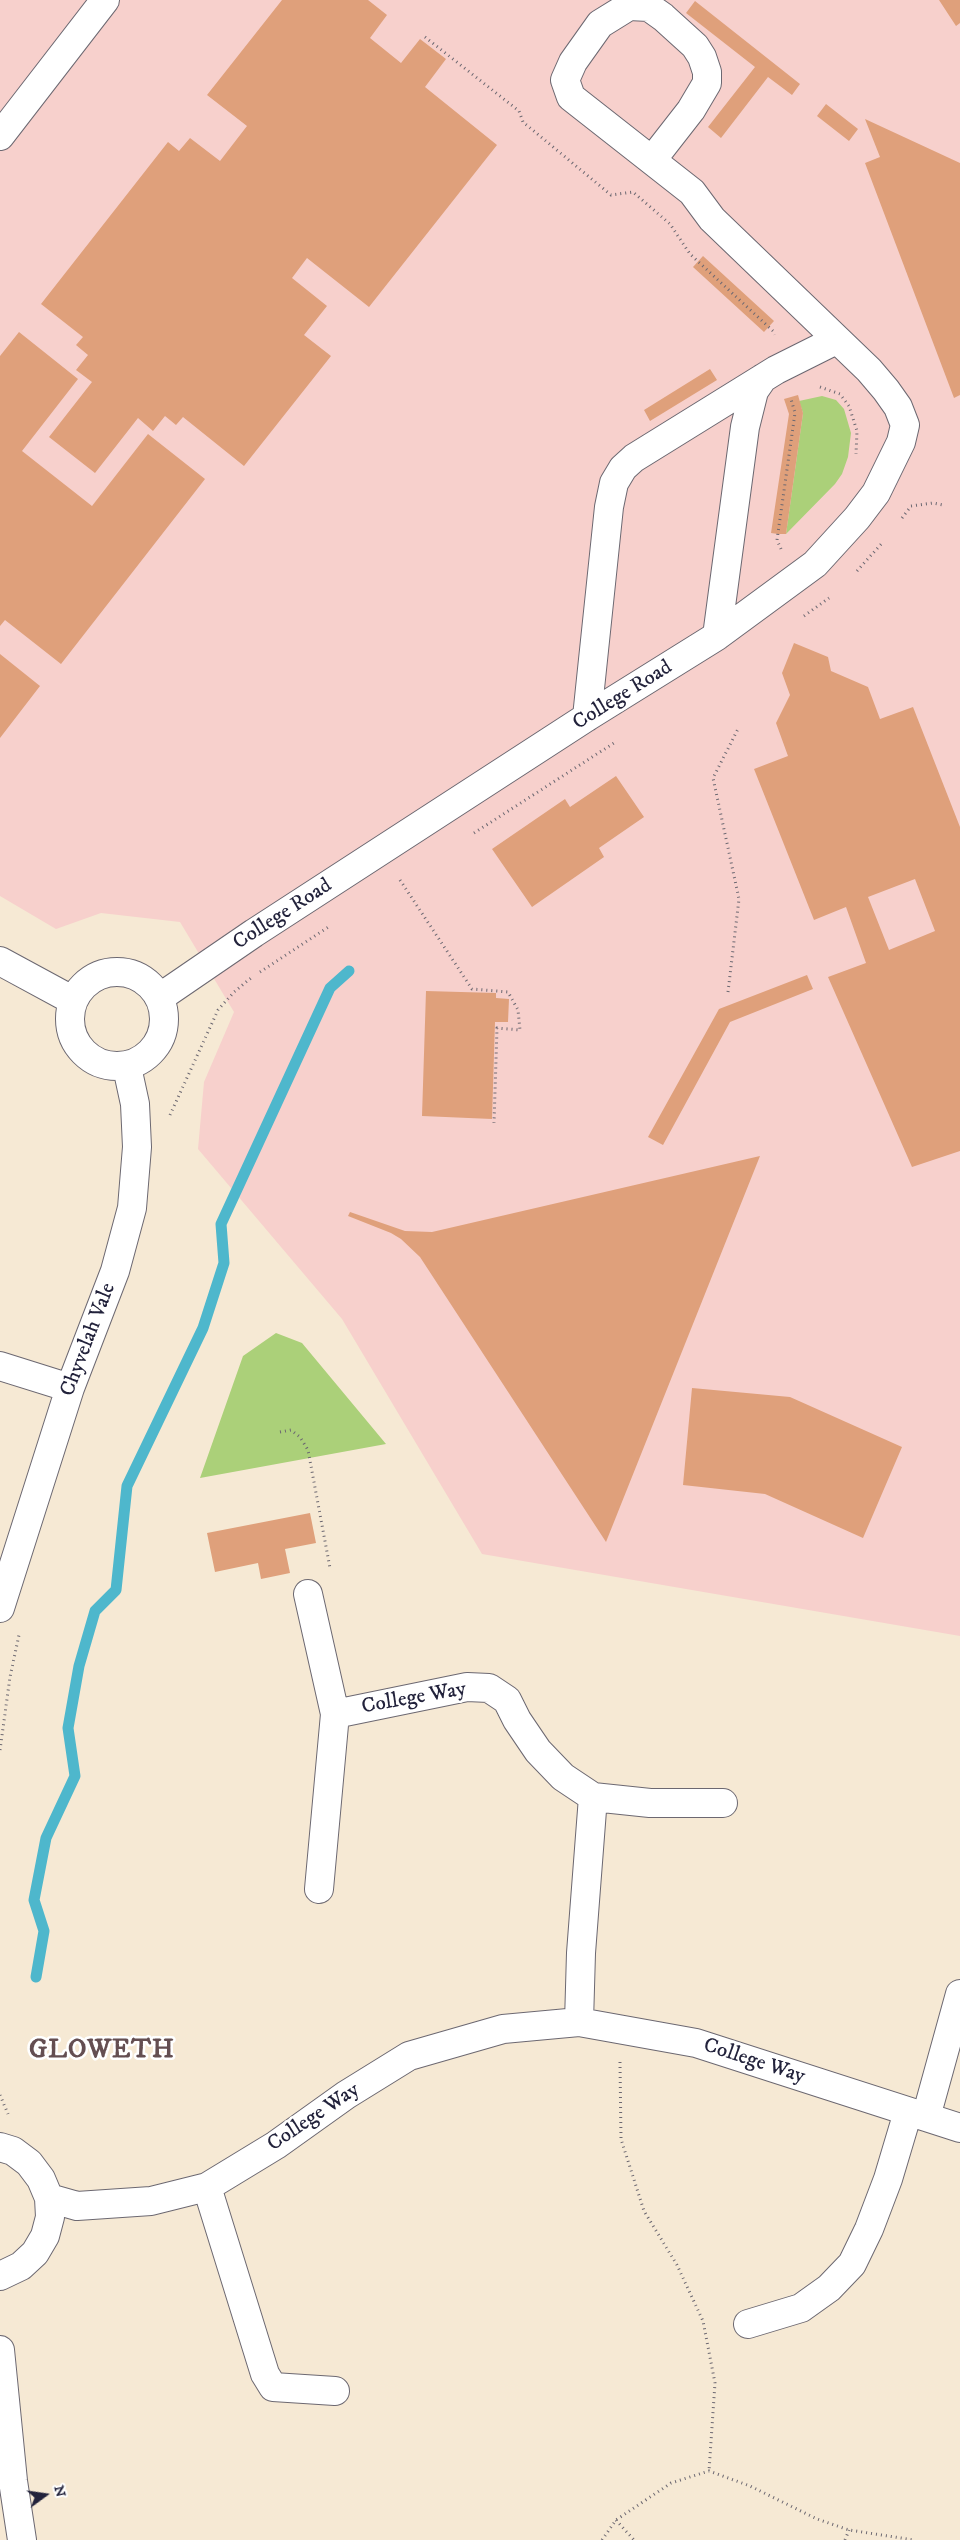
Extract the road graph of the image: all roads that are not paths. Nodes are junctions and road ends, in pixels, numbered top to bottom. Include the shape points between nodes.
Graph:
1 (105, 0) edge
2 (0, 136) edge
3 (652, 160) junction
4 (836, 340) junction
5 (773, 372) junction
6 (717, 636) junction
7 (587, 717) junction
8 (0, 961) edge
9 (159, 998) junction
10 (72, 1000) junction
11 (127, 1067) junction
12 (0, 1366) edge
13 (70, 1388) junction
14 (308, 1594) road end
15 (0, 1608) edge
16 (335, 1714) junction
17 (593, 1798) junction
18 (723, 1803) dead end
19 (319, 1889) dead end
20 (960, 1994) edge
21 (579, 2022) junction
22 (917, 2114) junction
23 (960, 2128) edge
24 (0, 2148) edge
25 (207, 2187) junction
26 (49, 2198) junction
27 (0, 2276) edge
28 (748, 2324) dead end
29 (0, 2350) edge
30 (335, 2391) dead end
31 (22, 2540) edge

1 - 2 street
3 - 3 street via 571,97 564,80 600,24 628,6 649,7 663,17 695,46 707,72 707,83 691,110
3 - 4 street, College Road via 692,192 712,219
4 - 5 street
4 - 6 street, College Road via 886,390 903,417 904,428 895,455 876,494 837,541 802,574
5 - 6 street via 754,391 745,427
5 - 7 street via 634,458 614,483 594,631
6 - 7 street, College Road
7 - 9 street, College Road
8 - 10 street
9 - 10 street via 152,987 139,977 123,972 106,972 91,979
9 - 11 street via 164,1018 162,1034 155,1049
10 - 11 street via 69,1022 81,1052 110,1067
11 - 13 street, Chyvelah Vale via 135,1104 137,1147 132,1208 115,1271
12 - 13 street
13 - 15 street, Chyvelah Vale
14 - 16 street, College Way
16 - 17 street, College Way via 466,1687 489,1688 506,1700 538,1751 563,1777
16 - 19 street, College Way
17 - 18 street
17 - 21 street
20 - 22 street
21 - 22 street, College Way via 696,2043
21 - 25 street, College Way via 503,2029 408,2056
22 - 23 street, College Way
22 - 28 street via 852,2264 829,2288 801,2308
24 - 26 street via 13,2151 29,2163 41,2178
25 - 26 street, College Way via 142,2202 77,2206
25 - 30 street via 265,2374 272,2387
26 - 27 street via 50,2217 45,2236 35,2253 21,2266
29 - 31 street

